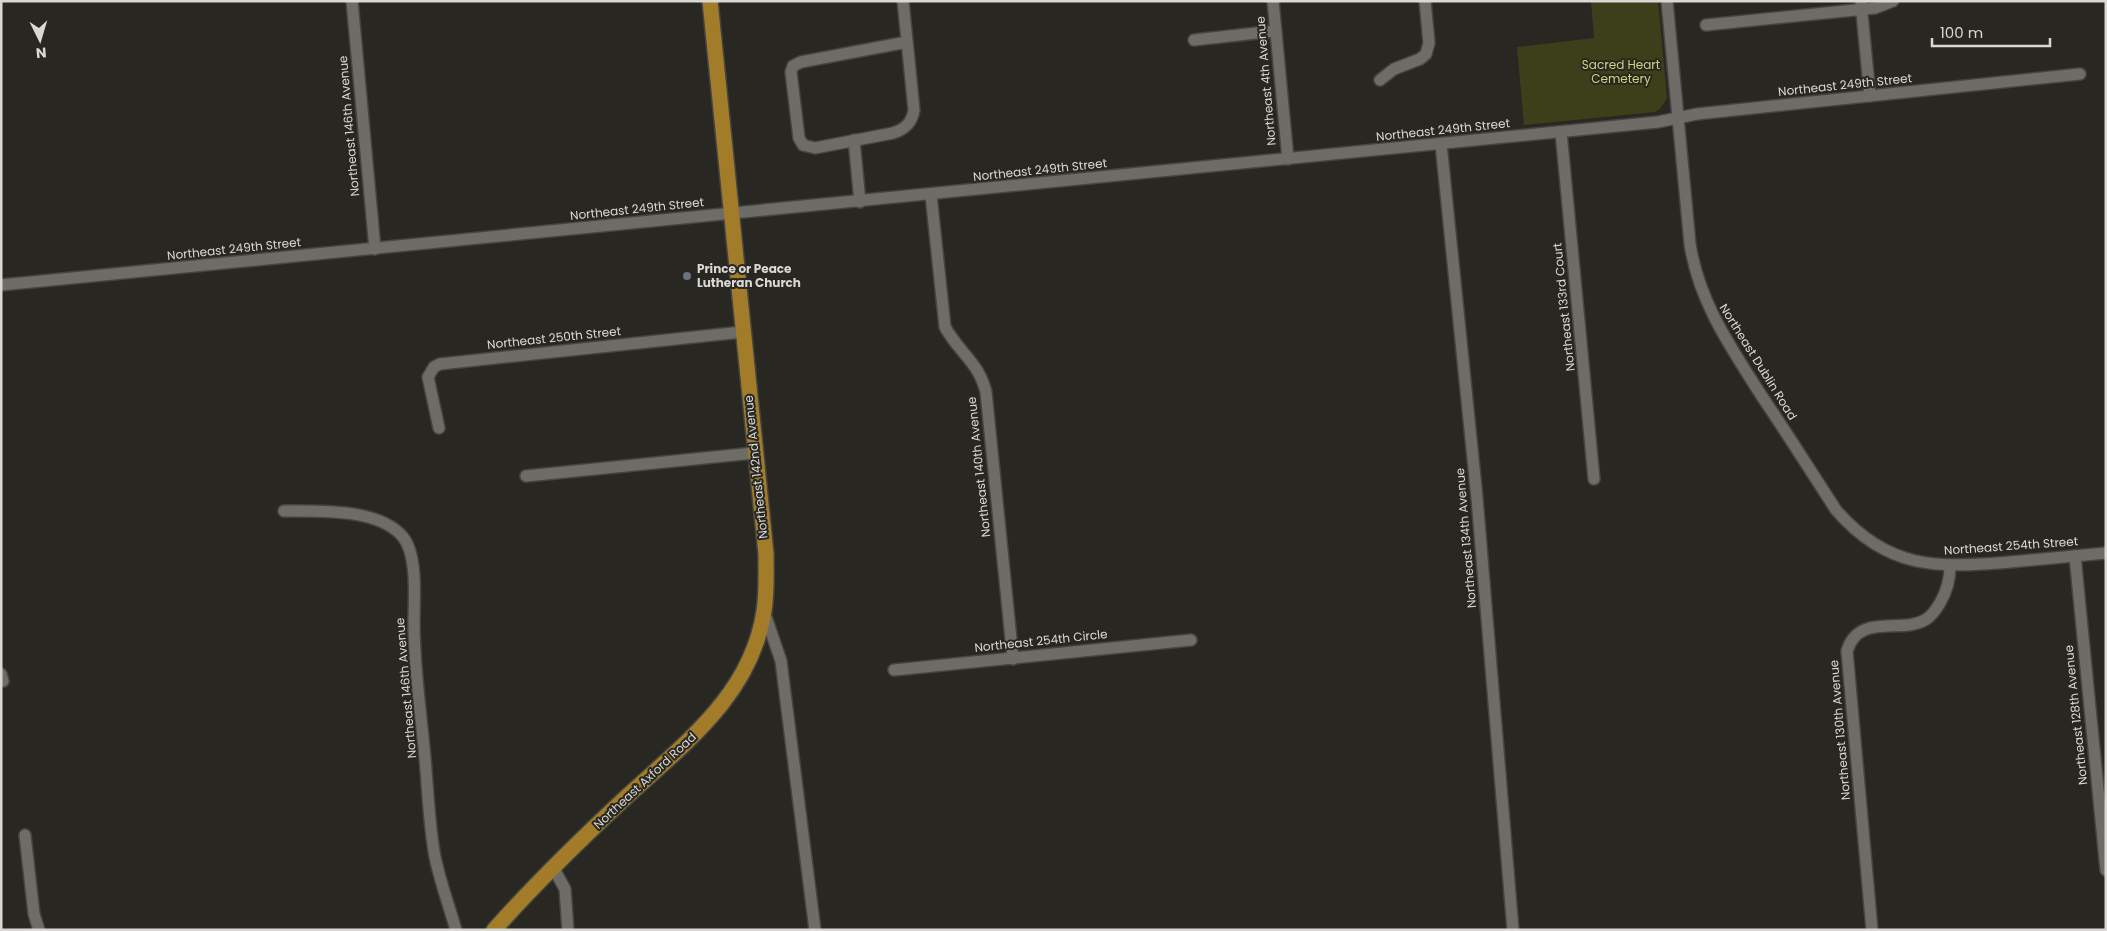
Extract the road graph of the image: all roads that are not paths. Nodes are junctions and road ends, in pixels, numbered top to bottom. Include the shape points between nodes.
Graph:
1 (352, 1) edge
2 (710, 1) edge
3 (903, 1) edge
4 (1273, 1) edge
5 (1425, 1) edge
6 (1666, 1) edge
7 (1893, 1) edge
8 (1861, 5) edge
9 (1706, 25) dead end
10 (1276, 31) junction
11 (1194, 40) dead end
12 (907, 42) junction
13 (2080, 74) dead end
14 (1380, 80) dead end
15 (1870, 96) junction
16 (1678, 117) junction
17 (1561, 132) junction
18 (854, 140) junction
19 (1441, 144) junction
20 (1288, 159) junction
21 (931, 195) junction
22 (860, 202) junction
23 (732, 214) junction
24 (375, 249) junction
25 (1, 285) edge
26 (742, 332) junction
27 (439, 428) dead end
28 (754, 453) junction
29 (526, 476) dead end
30 (1594, 479) dead end
31 (284, 511) dead end
32 (1890, 553) joint
33 (2106, 553) edge
34 (2075, 556) junction
35 (1950, 566) junction
36 (764, 611) junction
37 (1191, 640) dead end
38 (1013, 659) junction
39 (894, 670) dead end
40 (25, 834) dead end
41 (553, 866) junction
42 (2106, 870) edge
43 (39, 930) edge
44 (456, 930) edge
45 (494, 930) edge
46 (568, 930) edge
47 (815, 930) edge
48 (1513, 930) edge
49 (1872, 930) edge

1 - 24 street, Northeast 146th Avenue
2 - 23 main road, Northeast 142nd Avenue
3 - 12 street
4 - 10 street, Northeast 4th Avenue
5 - 14 street via 1428,51 1420,59 1394,68
6 - 16 street, Northeast Dublin Road
7 - 8 street via 1884,6
8 - 9 street
8 - 15 street
10 - 11 street
10 - 20 street, Northeast 4th Avenue
12 - 18 street via 914,110 910,123 900,131
12 - 18 street via 793,66 799,138 806,148
13 - 15 street, Northeast 249th Street
15 - 16 street, Northeast 249th Street
16 - 17 street, Northeast 249th Street
16 - 32 street, Northeast Dublin Road via 1690,250 1707,305 1731,348 1836,510 1860,535
17 - 19 street, Northeast 249th Street
17 - 30 street, Northeast 133rd Court
18 - 22 street
19 - 20 street, Northeast 249th Street
19 - 48 street, Northeast 134th Avenue via 1477,498
20 - 21 street, Northeast 249th Street
21 - 22 street, Northeast 249th Street
21 - 38 street, Northeast 140th Avenue via 945,328 954,343 975,364 986,392
22 - 23 street, Northeast 249th Street
23 - 24 street, Northeast 249th Street
23 - 26 main road, Northeast 142nd Avenue
24 - 25 street, Northeast 249th Street
26 - 27 street, Northeast 250th Street via 440,364 428,377
26 - 28 main road, Northeast 142nd Avenue
28 - 29 street
28 - 36 main road, Northeast 142nd Avenue via 766,554
31 - 44 street, Northeast 146th Avenue via 340,512 366,517 394,528 409,547 414,589 414,640 435,856
32 - 35 street, Northeast 254th Street
33 - 34 street, Northeast 254th Street
34 - 35 street, Northeast 254th Street
34 - 42 street, Northeast 128th Avenue
35 - 49 street, Northeast 130th Avenue via 1945,594 1933,614 1918,623 1864,630 1853,638 1847,651
36 - 41 main road, Northeast Axford Road via 751,656 738,682 708,722
36 - 47 street, Northeast 142nd Avenue via 781,661
37 - 38 street, Northeast 254th Circle
38 - 39 street, Northeast 254th Circle
40 - 43 street via 34,914
41 - 45 main road, Northeast Axford Road
41 - 46 street via 564,889

